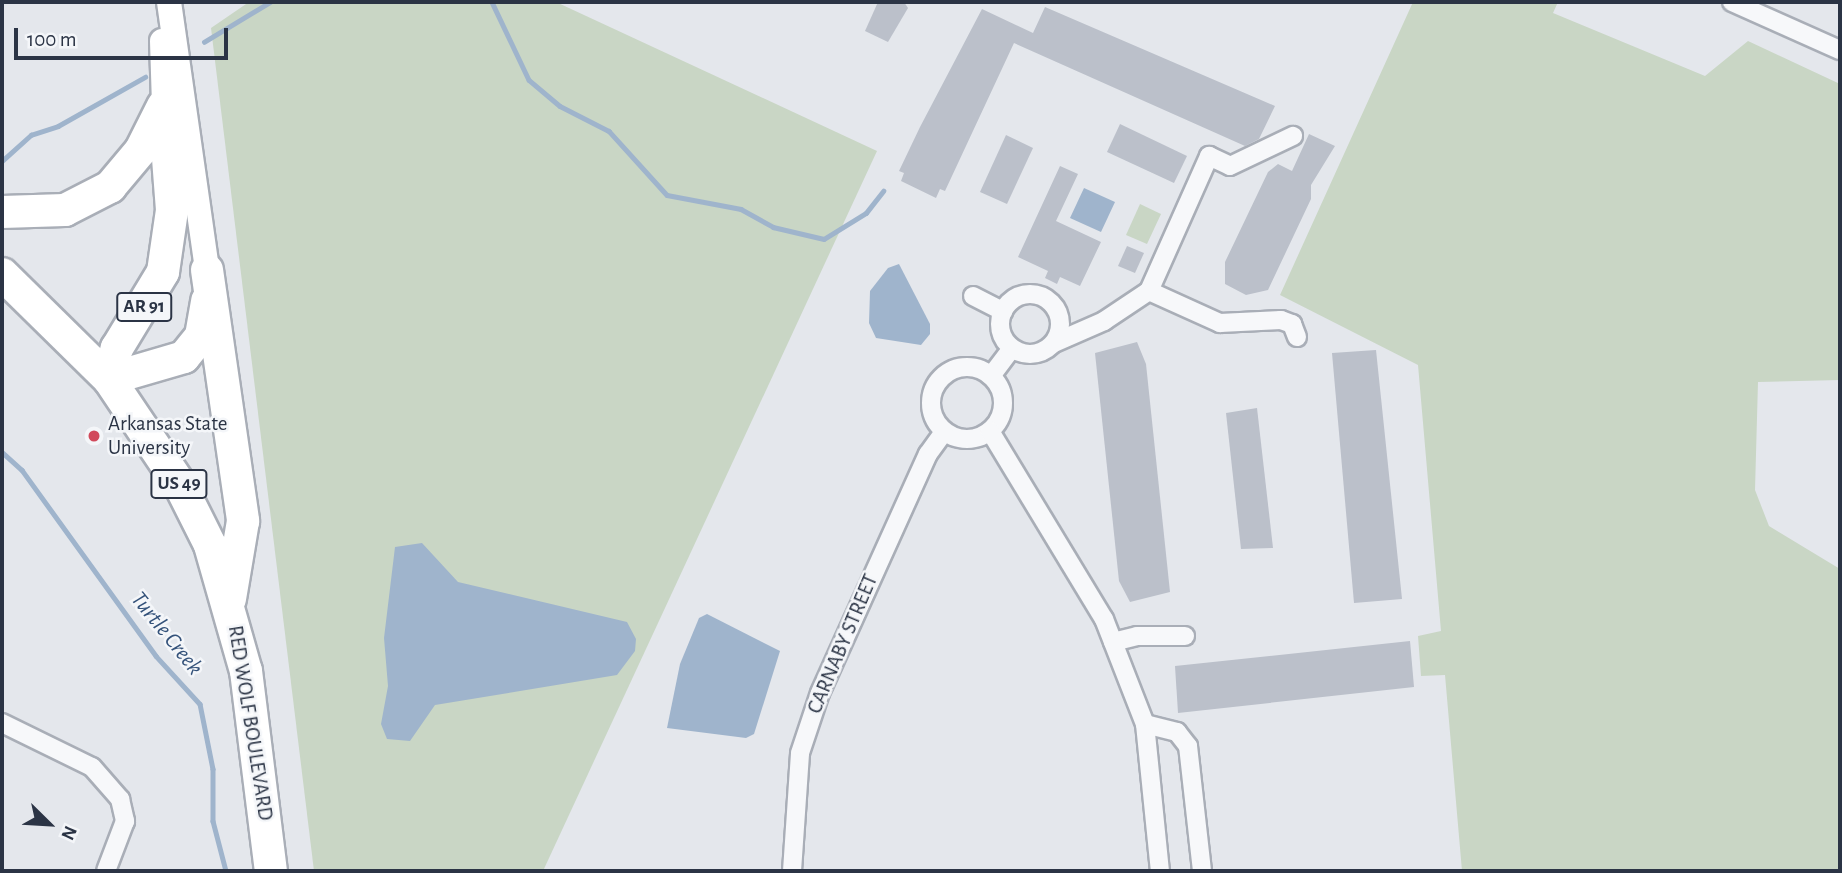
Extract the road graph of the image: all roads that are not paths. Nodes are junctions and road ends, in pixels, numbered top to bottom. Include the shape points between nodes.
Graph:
1 (161, 2) edge
2 (169, 2) edge
3 (1732, 2) edge
4 (1840, 50) edge
5 (164, 106) junction
6 (1293, 135) dead end
7 (2, 212) edge
8 (207, 270) junction
9 (2, 274) edge
10 (1149, 290) junction
11 (973, 296) dead end
12 (1003, 311) junction
13 (1060, 317) junction
14 (1087, 330) junction
15 (1297, 337) dead end
16 (1054, 343) junction
17 (1012, 348) junction
18 (992, 376) junction
19 (109, 379) junction
20 (990, 431) junction
21 (944, 432) junction
22 (230, 601) junction
23 (1185, 636) dead end
24 (1113, 642) junction
25 (2, 723) edge
26 (1145, 724) junction
27 (106, 871) edge
28 (271, 871) edge
29 (792, 871) edge
30 (1160, 871) edge
31 (1202, 871) edge

1 - 5 main road, AR 91
2 - 8 main road
3 - 4 street
5 - 7 highway via 141,149 110,187 65,210
5 - 19 highway, AR 91 via 172,210 163,272 117,348
6 - 10 street via 1230,166 1209,156
8 - 19 highway via 207,318 193,349 172,364
8 - 22 highway via 243,521
9 - 19 highway, RED WOLF BOULEVARD / US 49
10 - 14 street
10 - 15 street via 1220,323 1281,320 1292,324
11 - 12 street
12 - 13 street via 1015,298 1033,294 1050,301
12 - 17 street via 1001,331
13 - 14 street
13 - 16 street
14 - 16 street
16 - 17 street via 1039,354
17 - 18 street
18 - 20 street via 1002,405
18 - 21 street via 959,367 939,379 930,401
19 - 22 highway, RED WOLF BOULEVARD / US 49 via 179,484
20 - 21 street via 967,439
20 - 24 street via 1088,584
21 - 29 street, CARNABY STREET via 928,454 820,693 800,753
22 - 28 highway, RED WOLF BOULEVARD / US 49 via 246,671
23 - 24 street via 1137,636
24 - 26 street
25 - 27 street via 69,754 107,781 120,799 125,821
26 - 30 street
26 - 31 street via 1177,732 1188,746

